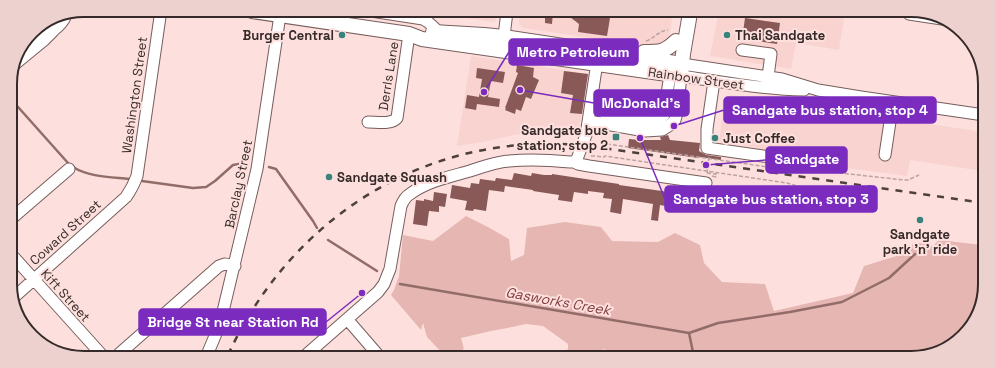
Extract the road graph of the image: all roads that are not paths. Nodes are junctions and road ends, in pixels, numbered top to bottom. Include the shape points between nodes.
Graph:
1 (160, 17) edge
2 (280, 17) edge
3 (294, 17) edge
4 (406, 17) edge
5 (506, 17) edge
6 (679, 17) edge
7 (689, 17) edge
8 (60, 22) edge
9 (52, 30) junction
10 (42, 33) edge
11 (440, 33) junction
12 (409, 34) junction
13 (672, 35) junction
14 (503, 44) junction
15 (742, 50) dead end
16 (24, 54) edge
17 (627, 56) junction
18 (598, 57) junction
19 (676, 69) junction
20 (714, 81) junction
21 (768, 82) junction
22 (893, 102) junction
23 (591, 103) junction
24 (978, 115) edge
25 (589, 121) junction
26 (368, 122) dead end
27 (885, 155) dead end
28 (798, 161) dead end
29 (574, 162) junction
30 (68, 169) dead end
31 (706, 178) road end
32 (134, 184) joint
33 (17, 214) edge
34 (17, 261) edge
35 (235, 266) junction
36 (34, 280) junction
37 (18, 294) edge
38 (347, 319) junction
39 (98, 351) edge
40 (121, 351) edge
41 (209, 351) edge
42 (311, 351) edge
43 (375, 351) edge

1 - 32 street, Washington Street
2 - 35 street, Barclay Street via 257,169
3 - 12 main road, Rainbow Street
4 - 11 street via 428,22
5 - 14 street
6 - 13 main road
7 - 19 main road
8 - 9 main road
9 - 10 main road
9 - 16 main road
11 - 12 main road, Rainbow Street via 420,31
11 - 14 main road, Rainbow Street via 484,35
12 - 14 main road, Rainbow Street via 422,39
12 - 26 street, Derrls Lane via 397,118 389,122
13 - 17 main road via 669,48
13 - 19 main road
14 - 18 main road, Rainbow Street
15 - 21 street via 771,54
17 - 18 main road, Rainbow Street
17 - 19 main road, Rainbow Street
18 - 19 main road, Rainbow Street
18 - 23 street
19 - 20 street, Rainbow Street
19 - 21 street, Rainbow Street
19 - 23 street via 664,116 658,121 608,115
19 - 25 street via 677,113 675,120 662,130 645,131
20 - 21 street, Rainbow Street
20 - 28 street via 707,129 708,152
21 - 22 street, Rainbow Street
22 - 24 street, Rainbow Street
22 - 27 street
23 - 25 street
25 - 29 street via 584,141
29 - 31 street via 589,166
29 - 38 street via 506,161 436,180 408,194 400,206 390,269 384,284
30 - 33 street
32 - 36 street, Coward Street via 126,197
34 - 36 street, Kift Street
35 - 40 street via 219,266
35 - 41 street, Barclay Street via 220,324
36 - 37 street, Coward Street
36 - 39 street, Kift Street
38 - 42 street
38 - 43 street

